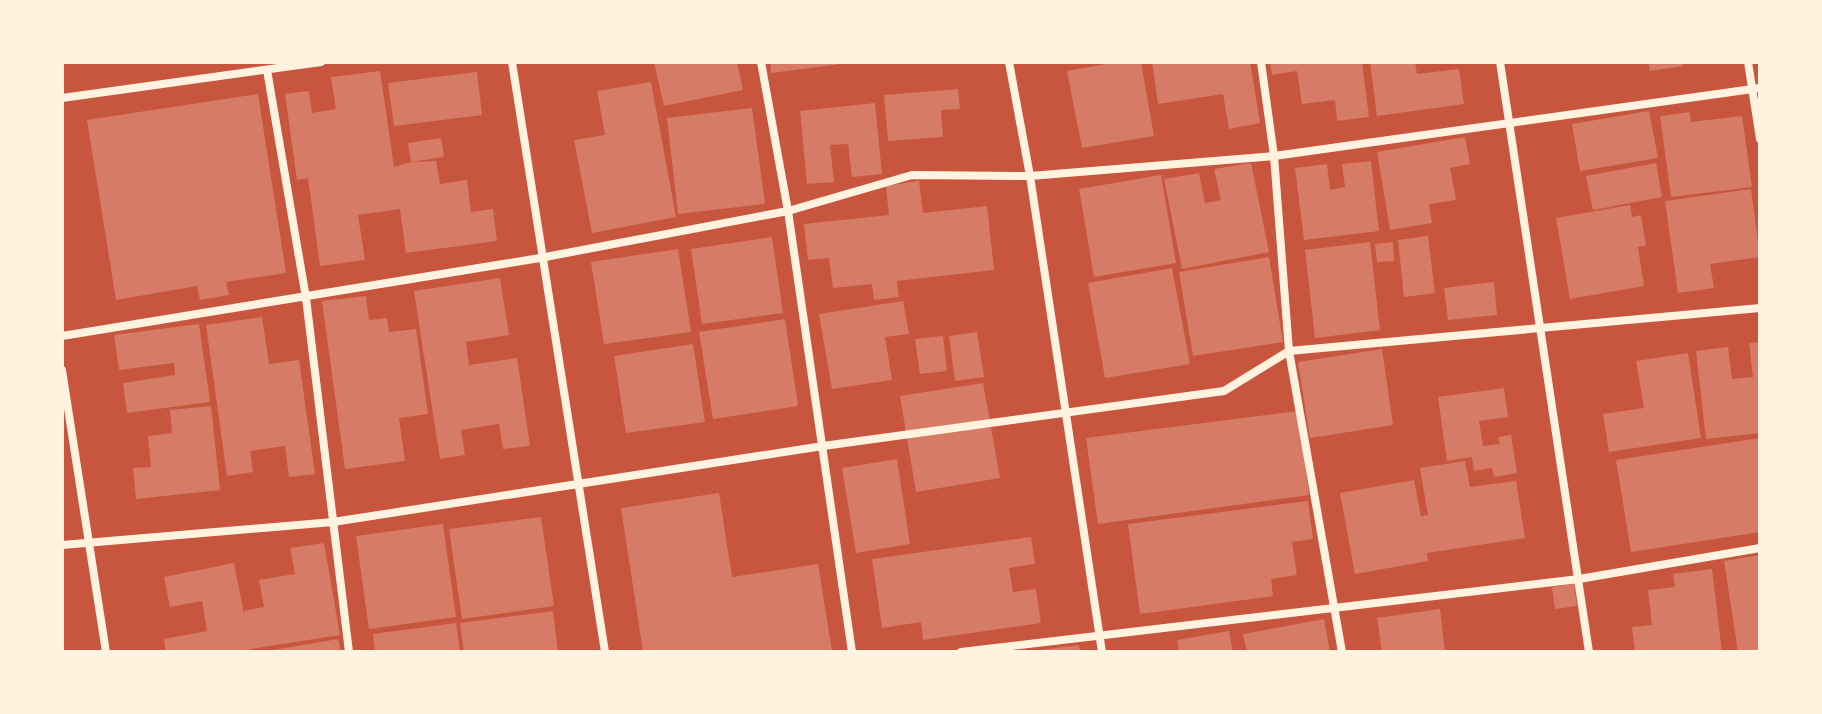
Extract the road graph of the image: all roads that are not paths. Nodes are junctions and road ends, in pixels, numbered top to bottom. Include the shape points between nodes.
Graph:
1 (321, 62) edge
2 (512, 62) edge
3 (761, 62) edge
4 (1009, 62) edge
5 (1261, 62) edge
6 (1500, 62) edge
7 (1748, 62) edge
8 (267, 70) junction
9 (1756, 89) edge
10 (62, 98) edge
11 (1509, 125) junction
12 (1760, 139) edge
13 (1274, 156) junction
14 (1030, 176) junction
15 (788, 211) junction
16 (540, 258) junction
17 (306, 298) junction
18 (1760, 308) edge
19 (1541, 329) junction
20 (62, 336) edge
21 (1289, 351) junction
22 (62, 370) edge
23 (1066, 413) junction
24 (823, 446) junction
25 (577, 484) junction
26 (333, 522) junction
27 (90, 541) junction
28 (62, 545) edge
29 (1760, 548) edge
30 (1579, 579) junction
31 (1335, 610) junction
32 (1100, 634) junction
33 (106, 652) edge
34 (349, 652) edge
35 (605, 652) edge
36 (852, 652) edge
37 (961, 652) edge
38 (1102, 652) edge
39 (1342, 652) edge
40 (1589, 652) edge

1 - 8 street
2 - 16 street
3 - 15 street
4 - 14 street
5 - 13 street
6 - 11 street
7 - 9 street
8 - 10 street
8 - 17 street
9 - 11 street
9 - 12 street
11 - 13 street
11 - 19 street
13 - 14 street
13 - 21 street
14 - 15 street via 912,175
14 - 23 street
15 - 16 street
15 - 24 street
16 - 17 street
16 - 25 street
17 - 20 street
17 - 26 street
18 - 19 street
19 - 21 street
19 - 30 street
21 - 23 street via 1224,391
21 - 31 street
22 - 27 street
23 - 24 street
23 - 32 street
24 - 25 street
24 - 36 street
25 - 26 street
25 - 35 street
26 - 27 street
26 - 34 street
27 - 28 street
27 - 33 street
29 - 30 street
30 - 31 street
30 - 40 street
31 - 32 street
31 - 39 street
32 - 37 street
32 - 38 street

